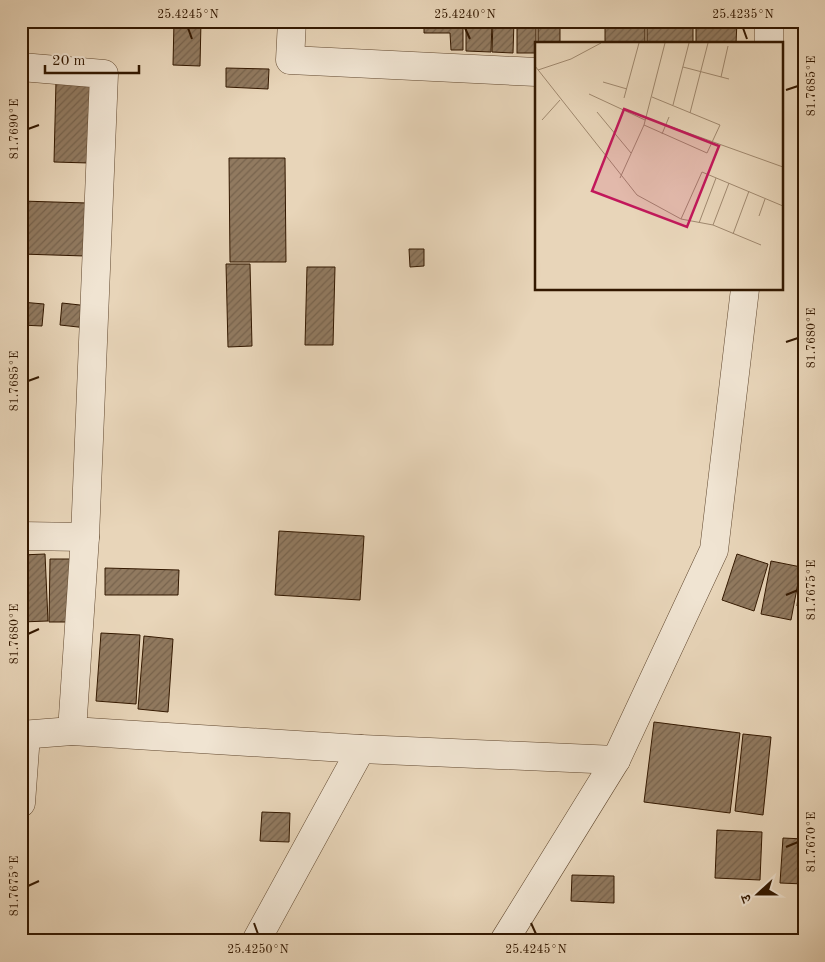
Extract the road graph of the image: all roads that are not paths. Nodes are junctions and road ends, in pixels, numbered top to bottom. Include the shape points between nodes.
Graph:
1 (292, 21) edge
2 (769, 21) edge
3 (769, 42) edge
4 (21, 67) edge
5 (535, 72) edge
6 (745, 290) edge
7 (21, 536) edge
8 (85, 538) junction
9 (72, 731) junction
10 (24, 735) edge
11 (362, 749) junction
12 (616, 760) junction
13 (21, 803) edge
14 (256, 941) edge
15 (504, 941) edge

1 - 5 street via 290,60
2 - 3 street
4 - 8 street via 104,74
6 - 12 street via 714,550
7 - 8 street
8 - 9 street
9 - 10 street
9 - 11 street
10 - 13 street
11 - 12 street
11 - 14 street
12 - 15 street

